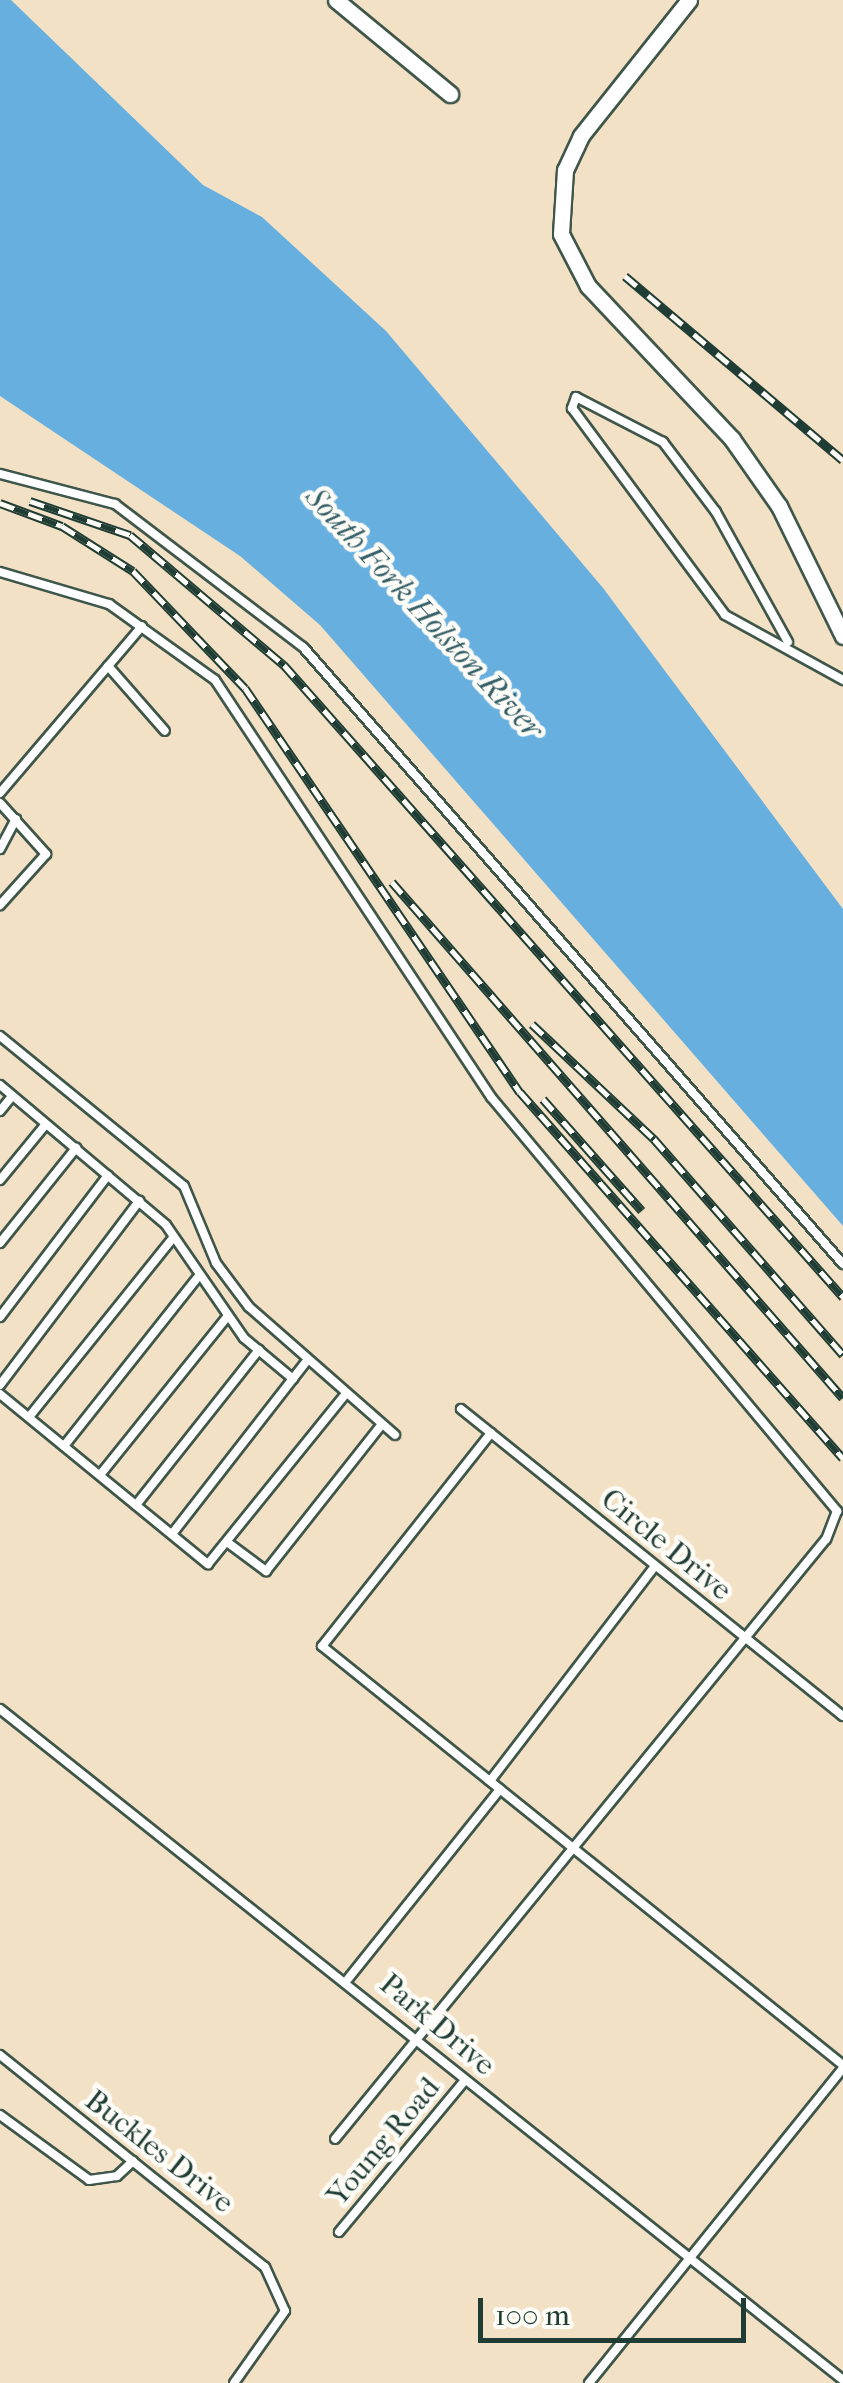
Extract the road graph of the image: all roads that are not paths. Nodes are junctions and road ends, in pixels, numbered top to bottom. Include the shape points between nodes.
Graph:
1 (336, 0) edge
2 (689, 0) edge
3 (450, 94) dead end
4 (0, 474) edge
5 (0, 572) edge
6 (142, 626) junction
7 (843, 636) edge
8 (788, 642) junction
9 (108, 666) junction
10 (843, 680) edge
11 (165, 731) dead end
12 (0, 792) edge
13 (0, 803) edge
14 (16, 819) junction
15 (0, 849) edge
16 (0, 906) edge
17 (0, 1036) edge
18 (0, 1085) edge
19 (12, 1096) junction
20 (0, 1111) edge
21 (46, 1124) junction
22 (76, 1148) junction
23 (108, 1175) junction
24 (0, 1180) edge
25 (140, 1200) junction
26 (173, 1238) junction
27 (0, 1243) edge
28 (843, 1264) edge
29 (197, 1278) junction
30 (0, 1316) edge
31 (227, 1317) junction
32 (258, 1350) junction
33 (305, 1363) junction
34 (293, 1380) junction
35 (0, 1385) edge
36 (0, 1394) edge
37 (345, 1395) junction
38 (461, 1409) dead end
39 (29, 1418) junction
40 (382, 1424) junction
41 (491, 1433) junction
42 (395, 1435) dead end
43 (64, 1446) junction
44 (100, 1475) junction
45 (136, 1504) junction
46 (172, 1534) junction
47 (227, 1542) junction
48 (655, 1566) junction
49 (745, 1638) junction
50 (0, 1710) edge
51 (843, 1716) edge
52 (490, 1781) junction
53 (500, 1789) junction
54 (576, 1850) junction
55 (348, 1979) junction
56 (418, 2040) junction
57 (0, 2055) edge
58 (843, 2067) edge
59 (465, 2080) junction
60 (0, 2115) edge
61 (335, 2139) dead end
62 (133, 2161) junction
63 (338, 2232) dead end
64 (691, 2258) junction
65 (843, 2380) edge
66 (234, 2383) edge
67 (589, 2383) edge

1 - 3 street
2 - 7 street via 580,136 565,170 561,234 588,286 702,396 751,466
4 - 28 lane via 115,504 303,647
5 - 6 lane via 109,604
6 - 9 lane
6 - 49 lane via 195,660 239,710 491,1098 837,1511 832,1531
8 - 8 lane via 716,512 663,442 576,398 572,408 724,614 758,638
8 - 10 lane
9 - 11 lane
9 - 12 lane
13 - 14 lane
14 - 15 lane
14 - 16 lane via 46,854
17 - 33 lane via 184,1186 216,1263
18 - 19 lane
19 - 20 lane
19 - 21 lane
21 - 22 lane
21 - 24 lane
22 - 23 lane
22 - 27 lane
23 - 25 lane
23 - 30 lane
25 - 26 lane
25 - 35 lane
26 - 29 lane
26 - 39 lane
29 - 31 lane
29 - 43 lane
31 - 32 lane
31 - 44 lane
32 - 34 lane
32 - 45 lane
33 - 34 lane
33 - 37 lane
34 - 46 lane
36 - 39 lane
37 - 40 lane
37 - 47 lane
38 - 41 lane, Circle Drive
39 - 43 lane
40 - 42 lane
40 - 47 lane via 266,1572
41 - 48 lane, Circle Drive
41 - 52 lane via 322,1646
43 - 44 lane
44 - 45 lane
45 - 46 lane
46 - 47 lane via 208,1564
48 - 49 lane, Circle Drive
48 - 52 lane
49 - 51 lane, Circle Drive
49 - 54 lane
50 - 55 lane, Park Drive
52 - 53 lane
53 - 54 lane
53 - 55 lane
54 - 56 lane
54 - 58 lane
55 - 56 lane, Park Drive
56 - 59 lane, Park Drive
56 - 61 lane
57 - 62 lane, Buckles Drive
58 - 64 lane
59 - 63 lane, Young Road
59 - 64 lane, Park Drive
60 - 62 lane via 89,2180 117,2176
62 - 66 lane, Buckles Drive via 265,2266 282,2292 276,2330
64 - 65 lane, Park Drive
64 - 67 lane

